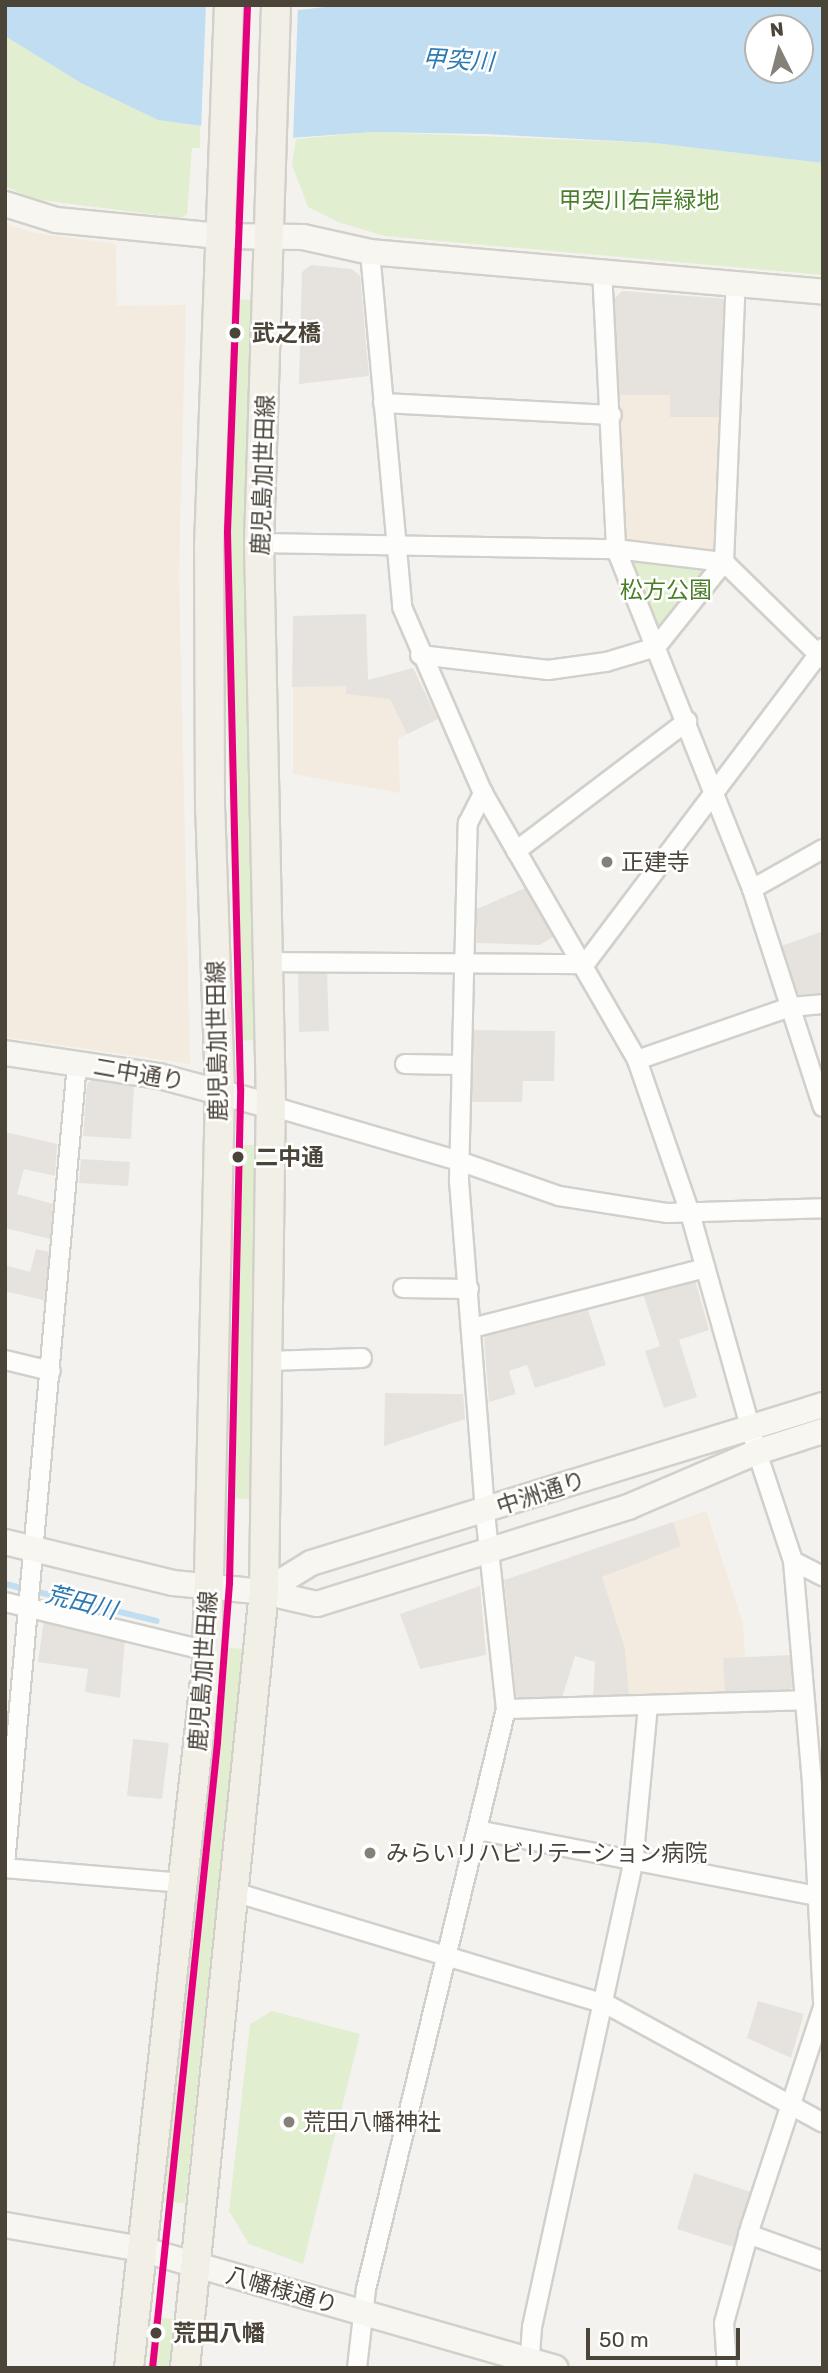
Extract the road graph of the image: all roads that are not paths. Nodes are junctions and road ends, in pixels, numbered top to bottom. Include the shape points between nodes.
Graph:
1 (229, 5) edge
2 (276, 5) edge
3 (5, 204) edge
4 (219, 236) junction
5 (271, 236) junction
6 (370, 252) junction
7 (602, 270) junction
8 (736, 281) junction
9 (823, 292) edge
10 (383, 402) junction
11 (612, 415) junction
12 (259, 543) junction
13 (396, 546) junction
14 (616, 549) junction
15 (724, 562) junction
16 (656, 647) junction
17 (821, 653) edge
18 (420, 655) junction
19 (687, 721) junction
20 (715, 790) junction
21 (483, 793) junction
22 (823, 849) edge
23 (516, 851) junction
24 (752, 888) junction
25 (268, 962) junction
26 (462, 963) junction
27 (584, 964) junction
28 (823, 1004) edge
29 (790, 1007) junction
30 (5, 1053) edge
31 (637, 1060) junction
32 (77, 1064) junction
33 (405, 1064) dead end
34 (461, 1065) junction
35 (220, 1090) junction
36 (271, 1106) junction
37 (823, 1107) edge
38 (459, 1161) junction
39 (823, 1208) edge
40 (690, 1213) junction
41 (705, 1268) junction
42 (403, 1289) dead end
43 (469, 1289) junction
44 (472, 1328) junction
45 (362, 1358) dead end
46 (5, 1360) edge
47 (267, 1361) junction
48 (51, 1371) junction
49 (823, 1405) edge
50 (749, 1426) junction
51 (823, 1431) edge
52 (757, 1452) junction
53 (615, 1469) junction
54 (628, 1507) junction
55 (485, 1511) junction
56 (5, 1542) edge
57 (37, 1550) junction
58 (489, 1553) junction
59 (793, 1561) junction
60 (823, 1576) edge
61 (210, 1590) junction
62 (264, 1592) junction
63 (5, 1602) edge
64 (31, 1604) junction
65 (207, 1651) junction
66 (803, 1700) junction
67 (648, 1706) junction
68 (506, 1709) junction
69 (11, 1765) edge
70 (817, 1787) edge
71 (477, 1830) junction
72 (634, 1864) junction
73 (5, 1866) edge
74 (183, 1883) junction
75 (234, 1892) junction
76 (818, 1896) junction
77 (448, 1956) junction
78 (823, 2002) edge
79 (606, 2004) junction
80 (823, 2007) edge
81 (789, 2106) junction
82 (823, 2123) edge
83 (5, 2225) edge
84 (748, 2234) junction
85 (141, 2249) junction
86 (823, 2261) edge
87 (195, 2265) junction
88 (363, 2313) junction
89 (529, 2364) edge
90 (130, 2368) edge
91 (185, 2368) edge
92 (357, 2368) edge
93 (555, 2368) edge
94 (727, 2368) edge

1 - 4 main road, 鹿児島加世田線
2 - 5 main road, 鹿児島加世田線
3 - 4 street via 56,220
4 - 5 street
4 - 35 main road, 鹿児島加世田線 via 209,561 210,810
5 - 6 street via 303,237
5 - 12 main road, 鹿児島加世田線
6 - 7 street
6 - 10 street
7 - 8 street
7 - 11 street
8 - 9 street
8 - 15 street
10 - 11 street
10 - 13 street
11 - 14 street
12 - 13 street
12 - 25 main road, 鹿児島加世田線
13 - 14 street
13 - 18 street via 402,607
14 - 15 street
14 - 16 street
15 - 16 street
15 - 17 street
16 - 18 street via 606,662 548,670
16 - 19 street
17 - 20 street
18 - 21 street
19 - 20 street
19 - 23 street
20 - 24 street
20 - 27 street
21 - 23 street
21 - 26 street via 468,823
22 - 24 street
23 - 27 street
24 - 29 street
25 - 26 street
25 - 36 main road, 鹿児島加世田線
26 - 27 street
26 - 34 street
27 - 31 street
28 - 29 street
29 - 31 street
29 - 37 street
30 - 32 street, 二中通り
31 - 40 street
32 - 35 street, 二中通り
32 - 48 street
33 - 34 street
34 - 38 street
35 - 36 street, 二中通り
35 - 61 main road, 鹿児島加世田線
36 - 38 street
36 - 47 main road, 鹿児島加世田線
38 - 40 street via 559,1196 636,1210
38 - 43 street
39 - 40 street
40 - 41 street
41 - 44 street
41 - 50 street
42 - 43 street
43 - 44 street
44 - 55 street
45 - 47 street
46 - 48 street
47 - 62 main road, 鹿児島加世田線
48 - 57 street
49 - 50 street, 中洲通り
50 - 52 street
50 - 53 street, 中洲通り
51 - 52 street, 中洲通り
52 - 54 street, 中洲通り
52 - 59 street
53 - 54 street
53 - 55 street, 中洲通り
54 - 58 street, 中洲通り
55 - 58 street
55 - 62 street, 中洲通り via 311,1563
56 - 57 street, 中洲通り
57 - 61 street, 中洲通り
57 - 64 street
58 - 62 street, 中洲通り via 317,1604
58 - 68 street
59 - 60 street
59 - 66 street
61 - 62 street, 中洲通り
61 - 65 main road, 鹿児島加世田線
62 - 75 main road, 鹿児島加世田線
63 - 64 street
64 - 65 street
64 - 69 street
65 - 74 main road, 鹿児島加世田線
66 - 67 street
66 - 70 street
67 - 68 street
67 - 72 street
68 - 71 street
69 - 73 street
70 - 76 street
71 - 72 street
71 - 77 street
72 - 76 street
72 - 79 street
73 - 74 street
74 - 85 main road, 鹿児島加世田線
75 - 77 street
75 - 87 main road, 鹿児島加世田線
76 - 78 street
77 - 79 street
77 - 88 street
79 - 81 street
79 - 89 street via 532,2327
80 - 81 street
81 - 82 street
81 - 84 street
83 - 85 street, 八幡様通り
84 - 86 street
84 - 94 street via 724,2323
85 - 87 street, 八幡様通り
85 - 90 main road, 鹿児島加世田線
87 - 88 street, 八幡様通り
87 - 91 main road, 鹿児島加世田線
88 - 89 street, 八幡様通り
88 - 92 street
89 - 93 street, 八幡様通り

